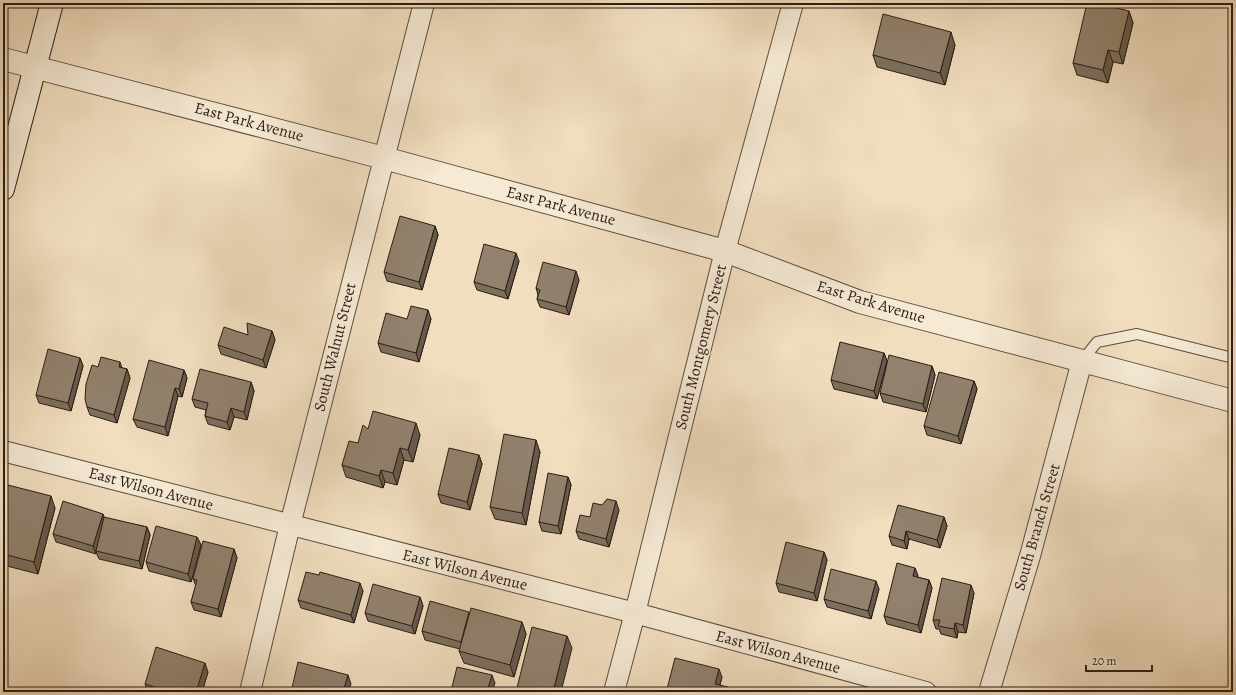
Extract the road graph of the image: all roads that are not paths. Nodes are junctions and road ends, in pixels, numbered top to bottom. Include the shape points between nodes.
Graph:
1 (52, 3) edge
2 (424, 3) edge
3 (793, 3) edge
4 (3, 59) edge
5 (36, 67) junction
6 (384, 158) junction
7 (3, 189) edge
8 (725, 251) junction
9 (1233, 358) edge
10 (1082, 361) junction
11 (1233, 401) edge
12 (3, 451) edge
13 (290, 525) junction
14 (635, 613) junction
15 (250, 692) edge
16 (614, 692) edge
17 (926, 692) edge
18 (989, 692) edge

1 - 5 street
2 - 6 street, South Walnut Street
3 - 8 street, South Montgomery Street
4 - 5 street, East Park Avenue
5 - 6 street, East Park Avenue
5 - 7 street
6 - 8 street, East Park Avenue
6 - 13 street, South Walnut Street
8 - 10 street, East Park Avenue via 860,302
8 - 14 street, South Montgomery Street
9 - 10 lane via 1137,334 1097,342
10 - 11 street, East Park Avenue
10 - 18 street, South Branch Street via 1030,556
12 - 13 street, East Wilson Avenue
13 - 14 street, East Wilson Avenue
13 - 15 street, South Walnut Street
14 - 16 street, South Montgomery Street
14 - 17 street, East Wilson Avenue

